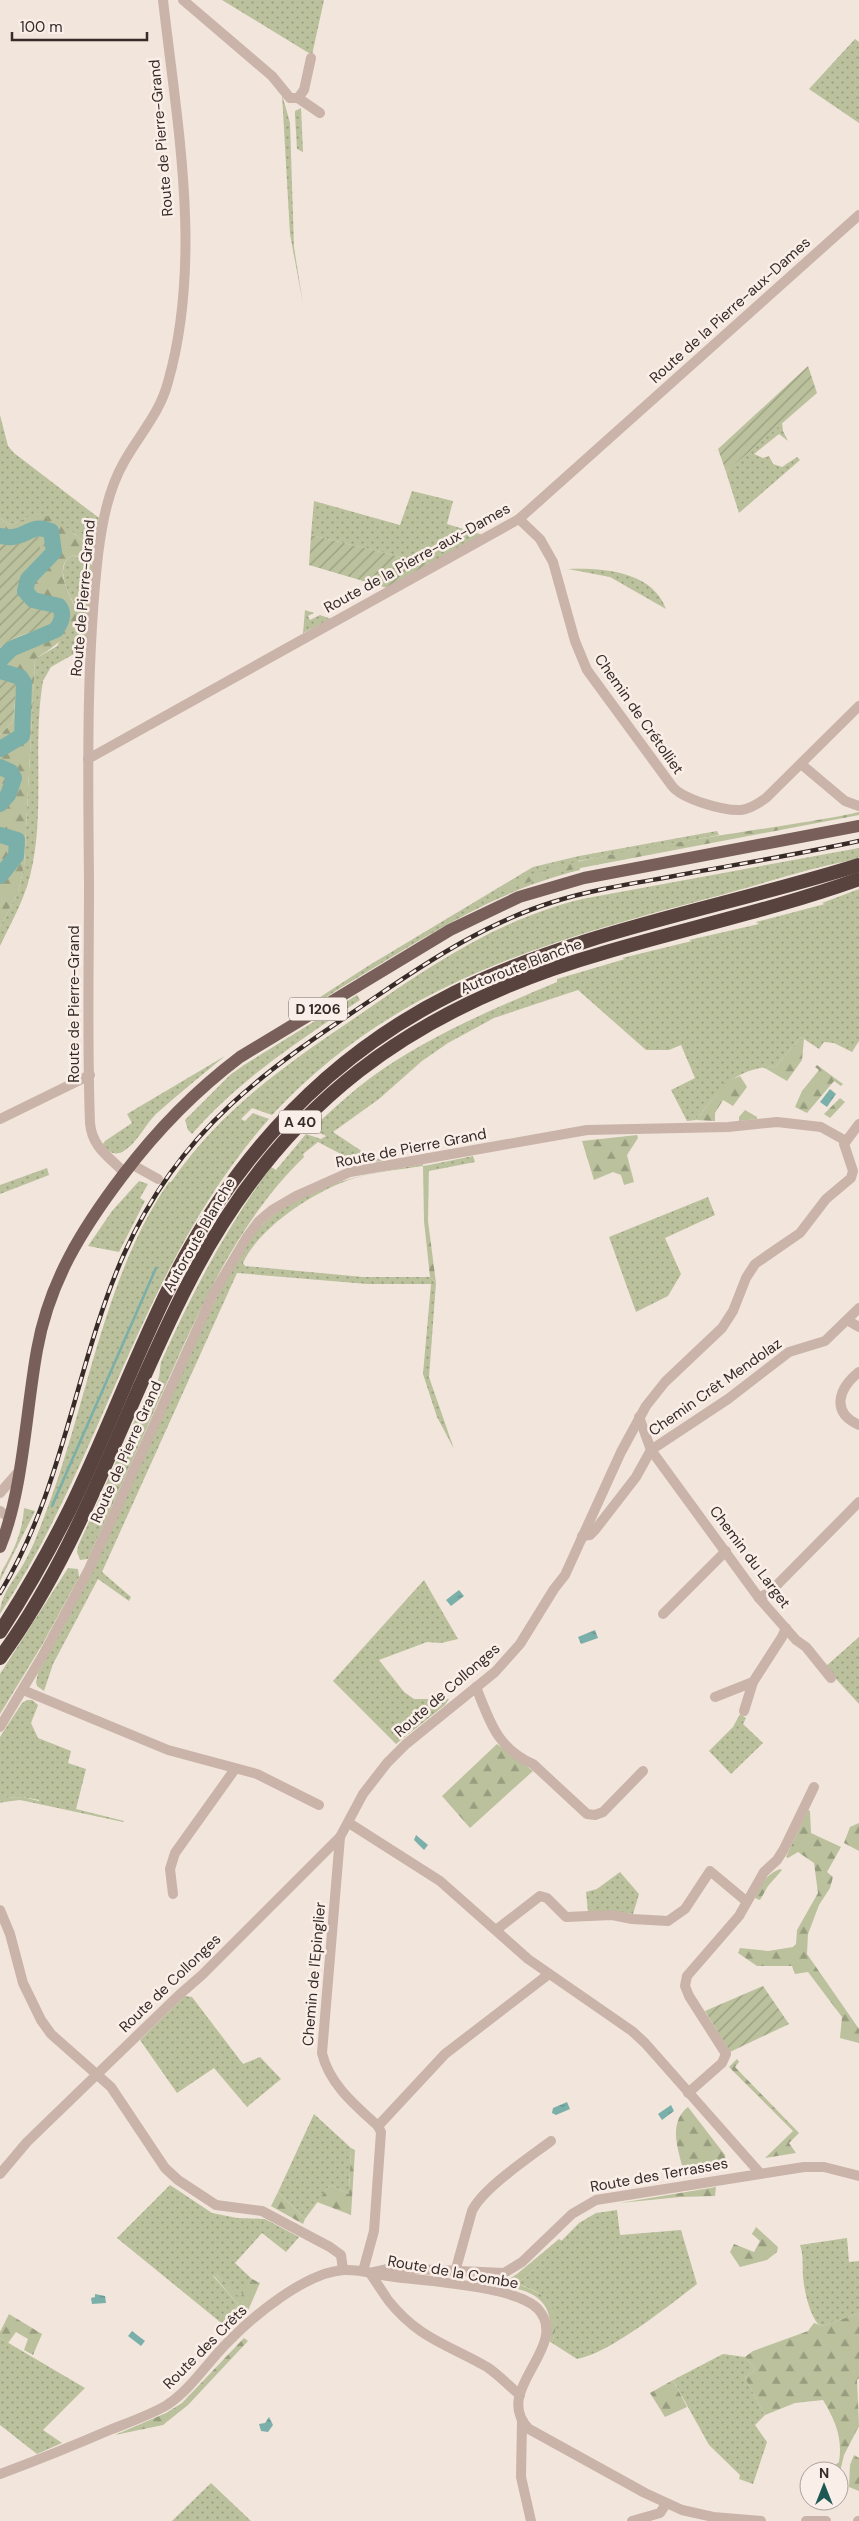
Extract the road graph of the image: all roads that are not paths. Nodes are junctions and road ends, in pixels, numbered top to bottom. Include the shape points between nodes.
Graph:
1 (163, 0) edge
2 (183, 0) edge
3 (311, 58) dead end
4 (294, 98) junction
5 (320, 113) dead end
6 (859, 215) edge
7 (519, 519) junction
8 (859, 706) edge
9 (88, 759) junction
10 (801, 764) junction
11 (859, 806) edge
12 (859, 826) edge
13 (859, 865) edge
14 (859, 879) edge
15 (90, 1075) junction
16 (0, 1119) edge
17 (859, 1124) edge
18 (846, 1140) junction
19 (128, 1168) junction
20 (158, 1179) dead end
21 (859, 1308) edge
22 (847, 1320) junction
23 (859, 1327) edge
24 (859, 1372) edge
25 (639, 1418) junction
26 (859, 1425) edge
27 (651, 1450) junction
28 (18, 1471) junction
29 (0, 1493) edge
30 (859, 1502) edge
31 (4, 1519) edge
32 (582, 1536) junction
33 (0, 1547) edge
34 (726, 1551) junction
35 (759, 1598) junction
36 (663, 1614) dead end
37 (786, 1628) junction
38 (0, 1632) edge
39 (0, 1658) edge
40 (831, 1678) dead end
41 (753, 1682) junction
42 (476, 1687) junction
43 (23, 1690) junction
44 (715, 1697) dead end
45 (744, 1710) dead end
46 (0, 1728) edge
47 (235, 1769) junction
48 (643, 1771) dead end
49 (814, 1787) dead end
50 (319, 1805) dead end
51 (349, 1823) junction
52 (340, 1837) junction
53 (173, 1894) dead end
54 (746, 1901) junction
55 (0, 1910) edge
56 (496, 1930) junction
57 (549, 1974) junction
58 (98, 2073) junction
59 (688, 2093) junction
60 (378, 2126) junction
61 (551, 2141) dead end
62 (759, 2172) junction
63 (0, 2174) edge
64 (859, 2176) edge
65 (343, 2270) junction
66 (367, 2272) junction
67 (455, 2272) junction
68 (520, 2395) junction
69 (522, 2420) junction
70 (0, 2474) edge
71 (666, 2504) junction
72 (688, 2512) junction
73 (531, 2521) edge
74 (632, 2521) edge
75 (696, 2521) edge
76 (761, 2521) edge
77 (808, 2521) edge
78 (826, 2521) edge

1 - 9 street, Route de Pierre-Grand via 183,183 181,309 176,349 163,399 117,474 106,509 97,572
2 - 4 street
3 - 4 street via 304,90
4 - 5 street
6 - 7 street, Route de la Pierre-aux-Dames
7 - 9 street, Route de la Pierre-aux-Dames
7 - 10 street, Chemin de Crétolliet via 540,539 553,562 575,641 587,670 677,792 712,805 744,809 760,802
8 - 10 street
9 - 15 street, Route de Pierre-Grand
10 - 11 street via 845,801
12 - 19 main road, D 1206 via 584,878 534,892 480,914 240,1057 188,1100
13 - 38 highway, Autoroute Blanche / A 40 via 600,938 501,972 455,992 396,1025 316,1086 270,1132 246,1162 198,1234 147,1335 67,1516
14 - 39 highway, Autoroute Blanche / A 40 via 600,953 508,985 462,1005 406,1036 336,1088 269,1156 221,1223 176,1306 70,1542 35,1606
15 - 16 street
15 - 19 street, Route de Pierre-Grand via 92,1135 100,1151
17 - 18 street
18 - 25 street, Route de Collonges via 844,1148 852,1176 826,1199 800,1233 755,1264 722,1328 664,1382
18 - 43 street, Route de Pierre Grand via 821,1126 776,1122 587,1130 350,1172 278,1207 253,1228 212,1296 89,1569
19 - 20 street, Route de Pierre-Grand
19 - 28 main road, D 1206 via 80,1235 53,1288 37,1348
21 - 22 street, Chemin Crêt Mendolaz
22 - 23 street
22 - 27 street, Chemin Crêt Mendolaz via 822,1343 789,1352
24 - 26 street via 844,1385 841,1397 844,1413
25 - 27 street, Chemin du Larget
25 - 32 street, Route de Collonges
27 - 32 street via 636,1477 595,1530
27 - 34 street, Chemin du Larget
28 - 29 street
28 - 31 main road, D 1206
30 - 35 street via 770,1592
31 - 33 main road, D 1206
32 - 42 street, Route de Collonges via 565,1575 527,1634 508,1659
34 - 35 street, Chemin du Larget
34 - 36 street
35 - 37 street, Chemin du Larget
37 - 40 street, Chemin du Larget
37 - 41 street
41 - 44 street
41 - 45 street
42 - 48 street via 502,1743 533,1764 587,1814 603,1812
42 - 51 street, Route de Collonges via 406,1744 364,1794
43 - 46 street, Route de Pierre Grand
43 - 47 street via 168,1750
47 - 50 street via 257,1774
47 - 53 street via 175,1853 170,1869
49 - 54 street via 784,1849 764,1872
51 - 52 street, Route de Collonges
51 - 56 street via 440,1880
52 - 58 street, Route de Collonges
52 - 60 street, Chemin de l'Epinglier via 322,2053 328,2070 341,2089
54 - 56 street via 710,1871 685,1909 668,1920 612,1915 566,1917 540,1896
54 - 59 street via 733,1924 686,1976 689,1996 726,2054 722,2063
55 - 58 street via 25,1987 39,2018 51,2034
56 - 57 street
57 - 59 street via 632,2031
57 - 60 street via 445,2054
58 - 63 street, Route de Collonges via 27,2142
58 - 65 street via 160,2163 178,2180 216,2205 262,2211 318,2240 340,2254
59 - 62 street
60 - 66 street via 381,2135 376,2216
61 - 67 street via 513,2169 477,2203
62 - 64 street, Route des Terrasses via 811,2166
62 - 67 street, Route des Terrasses via 596,2200 572,2214 508,2271 496,2274
65 - 66 street, Route de la Combe
65 - 70 street, Route des Crêts via 328,2272 309,2281 263,2312 228,2342 180,2395 163,2407 72,2448
66 - 67 street, Route des Terrasses via 392,2268
66 - 68 street via 401,2316 424,2334 486,2367
66 - 68 street, Route de la Combe via 463,2286 518,2297 534,2305 545,2323 545,2340
68 - 69 street, Route de la Combe
69 - 71 street via 529,2430 542,2438
69 - 73 street, Route de la Combe via 521,2477
71 - 72 street
71 - 74 street via 660,2513
72 - 75 street
72 - 76 street
77 - 78 street

